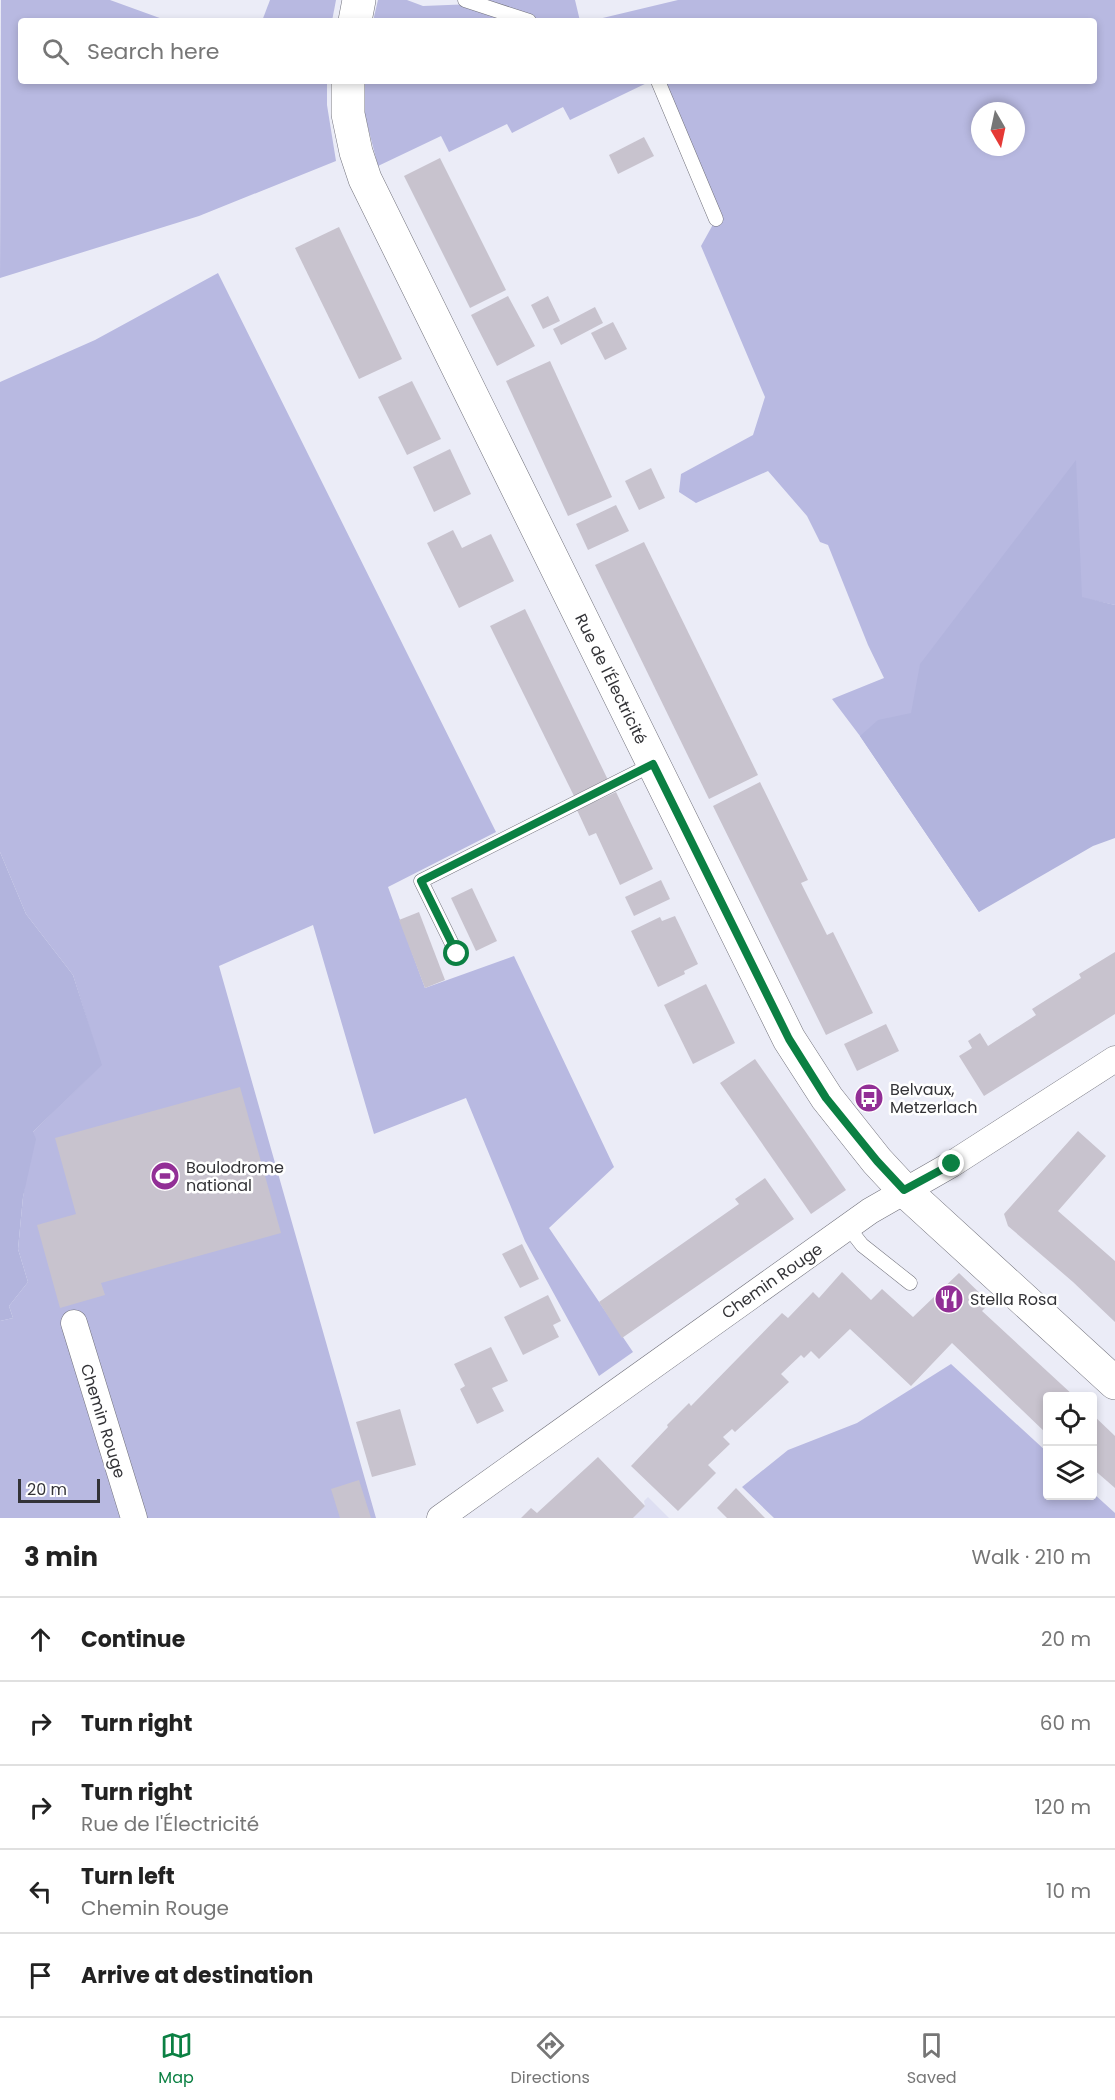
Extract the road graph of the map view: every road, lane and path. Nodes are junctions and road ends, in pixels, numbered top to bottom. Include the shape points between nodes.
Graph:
1 (359, 0) edge
2 (465, 0) edge
3 (356, 18) edge
4 (520, 18) edge
5 (348, 84) edge
6 (659, 84) edge
7 (716, 219) dead end
8 (653, 764) junction
9 (457, 954) dead end
10 (1115, 1059) edge
11 (904, 1190) junction
12 (848, 1227) junction
13 (910, 1283) dead end
14 (74, 1323) dead end
15 (1115, 1383) edge
16 (134, 1518) edge
17 (440, 1518) edge

1 - 3 main road
2 - 4 lane
5 - 8 main road, Rue de l'Électricité via 348,114 365,179
6 - 7 lane
8 - 9 lane via 421,881
8 - 11 main road, Rue de l'Électricité via 789,1039 826,1098
10 - 11 street, Chemin Rouge via 952,1164
11 - 12 street, Chemin Rouge
11 - 15 main road, Rue de l'Électricité
12 - 13 lane via 862,1245
12 - 17 street, Chemin Rouge
14 - 16 street, Chemin Rouge

